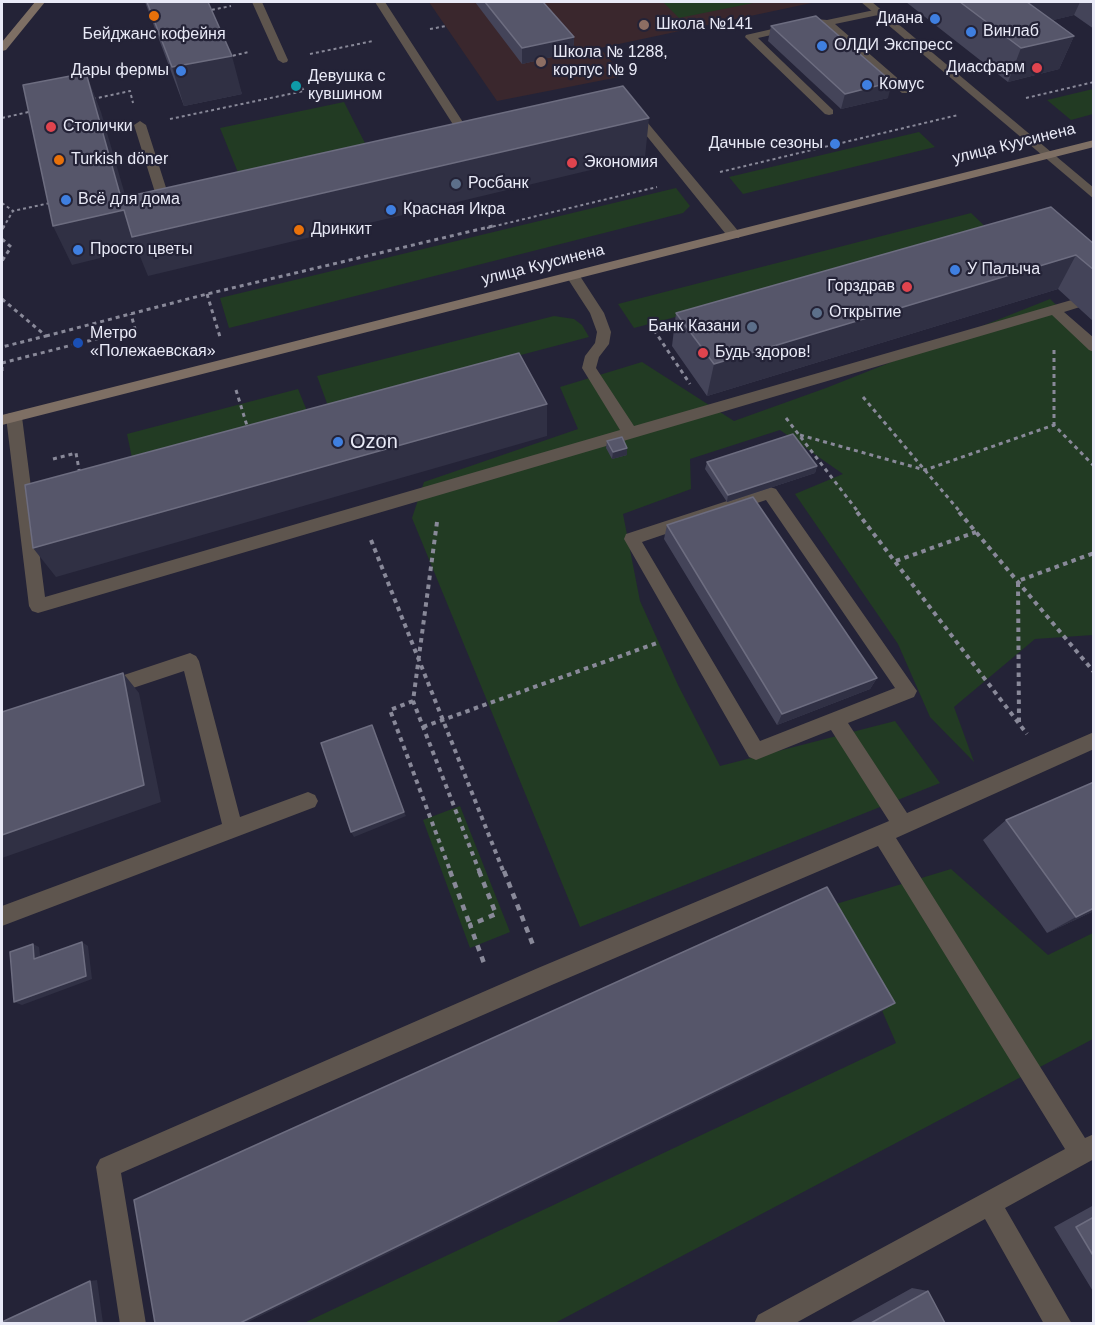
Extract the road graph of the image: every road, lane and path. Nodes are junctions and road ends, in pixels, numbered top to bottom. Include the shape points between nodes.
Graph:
1 (40, 2) edge
2 (257, 2) edge
3 (380, 2) edge
4 (866, 2) edge
5 (879, 12) junction
6 (827, 23) junction
7 (446, 26) dead end
8 (402, 35) junction
9 (2, 48) edge
10 (284, 60) junction
11 (1094, 82) edge
12 (906, 91) dead end
13 (85, 100) edge
14 (622, 100) edge
15 (990, 107) junction
16 (40, 110) edge
17 (829, 112) dead end
18 (2, 118) edge
19 (141, 125) junction
20 (487, 129) edge
21 (1094, 143) edge
22 (1047, 155) junction
23 (688, 180) junction
24 (1094, 195) edge
25 (188, 197) edge
26 (58, 202) edge
27 (2, 203) edge
28 (13, 211) junction
29 (2, 229) edge
30 (734, 235) junction
31 (2, 239) edge
32 (2, 261) edge
33 (573, 276) junction
34 (2, 299) edge
35 (1075, 304) edge
36 (1054, 310) junction
37 (131, 314) junction
38 (654, 330) dead end
39 (46, 336) junction
40 (1054, 342) dead end
41 (2, 347) edge
42 (1094, 348) edge
43 (2, 365) edge
44 (842, 372) junction
45 (2, 373) edge
46 (709, 411) junction
47 (786, 417) dead end
48 (8, 418) edge
49 (1054, 426) junction
50 (630, 433) junction
51 (800, 435) junction
52 (1094, 466) edge
53 (925, 470) junction
54 (976, 532) junction
55 (436, 536) dead end
56 (1094, 553) edge
57 (377, 555) dead end
58 (896, 561) junction
59 (1018, 581) junction
60 (686, 632) junction
61 (419, 660) junction
62 (1094, 672) edge
63 (90, 694) edge
64 (413, 701) junction
65 (443, 720) junction
66 (835, 720) junction
67 (1019, 722) junction
68 (423, 727) junction
69 (1094, 740) edge
70 (1047, 760) junction
71 (308, 801) dead end
72 (903, 825) junction
73 (234, 830) junction
74 (882, 834) junction
75 (2, 916) edge
76 (470, 925) junction
77 (546, 976) junction
78 (496, 998) junction
79 (1087, 1149) edge
80 (989, 1203) junction
81 (133, 1323) edge
82 (767, 1323) edge
83 (1059, 1323) edge

1 - 9 main road
2 - 10 street
3 - 8 street
4 - 5 street
5 - 6 street
5 - 15 street
6 - 12 street
6 - 17 street via 750,37
7 - 8 path
8 - 10 path
8 - 20 street via 459,136
10 - 19 path via 293,80 297,79 304,91
11 - 15 path
13 - 19 path via 130,91
14 - 23 street
15 - 22 street
15 - 23 path
16 - 18 path
19 - 25 street via 164,202
21 - 22 main road, улица Куусинена
22 - 24 street
22 - 30 main road, улица Куусинена
23 - 30 street
23 - 37 path
26 - 28 path
27 - 28 path
28 - 29 path
30 - 33 main road, улица Куусинена
31 - 32 path via 11,247
33 - 48 main road, улица Куусинена
33 - 50 street via 597,313 604,332 590,368
34 - 39 path
35 - 36 street
36 - 42 street
36 - 44 street
37 - 39 path
37 - 43 path via 135,329
38 - 46 path
39 - 41 path
40 - 49 path
43 - 45 path
44 - 46 street
44 - 53 path
46 - 50 street
47 - 51 path
48 - 50 street via 38,606
49 - 52 path
49 - 53 path
51 - 53 path
51 - 58 path
53 - 54 path
54 - 58 path
54 - 59 path
55 - 61 path
56 - 59 path
57 - 61 path
58 - 67 path
59 - 62 path
59 - 67 path
60 - 65 path
60 - 66 street via 756,751
60 - 66 street via 632,539 770,493 908,691
61 - 64 path
61 - 65 path
63 - 73 street via 190,661
64 - 68 path
64 - 76 path via 390,710
65 - 68 path
65 - 77 path
66 - 72 street
67 - 70 path
68 - 76 path via 496,914
69 - 70 street
70 - 72 street
71 - 73 street
72 - 74 street
73 - 75 street
74 - 77 street
74 - 79 street
76 - 78 path
77 - 78 street
78 - 81 street via 108,1167
79 - 80 street
80 - 82 street
80 - 83 street

